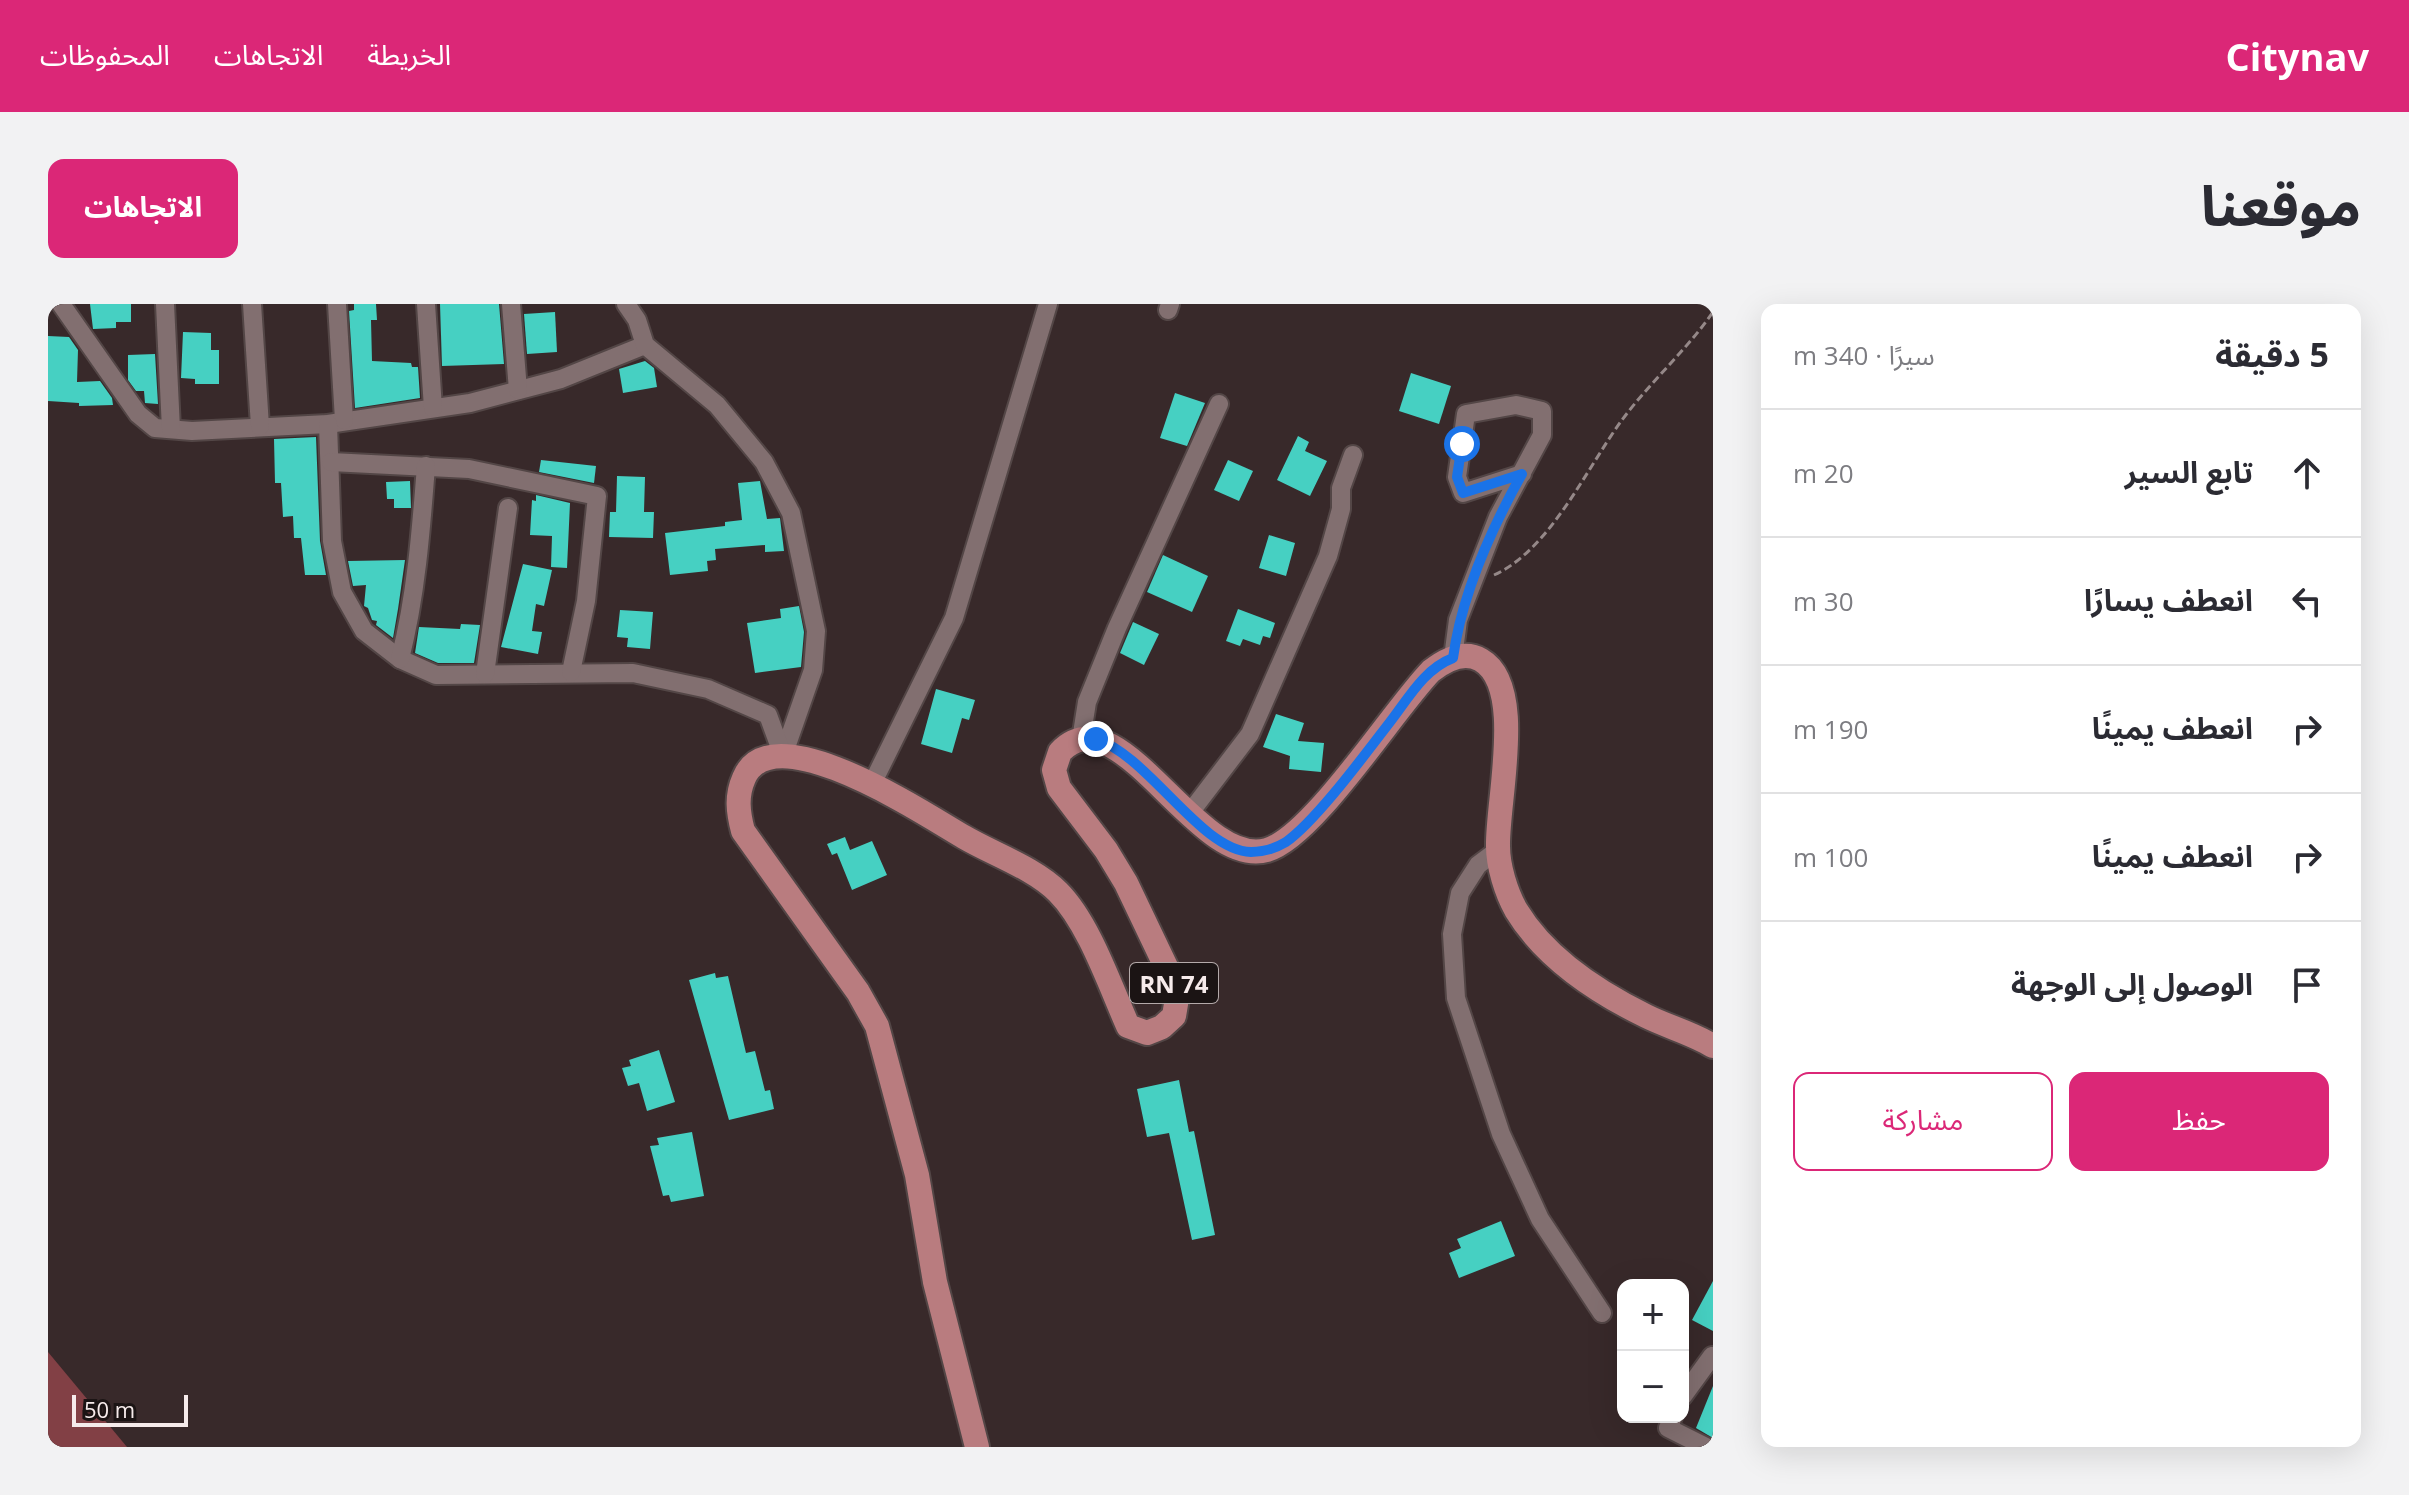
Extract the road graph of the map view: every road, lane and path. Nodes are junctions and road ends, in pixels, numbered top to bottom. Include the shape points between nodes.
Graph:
1 (165, 304) edge
2 (252, 304) edge
3 (337, 304) edge
4 (426, 304) edge
5 (511, 304) edge
6 (626, 304) edge
7 (1048, 304) edge
8 (67, 308) edge
9 (1713, 312) edge
10 (645, 345) junction
11 (518, 390) junction
12 (1219, 404) dead end
13 (433, 408) junction
14 (336, 422) junction
15 (260, 426) junction
16 (171, 429) junction
17 (1353, 455) dead end
18 (331, 462) junction
19 (426, 466) junction
20 (1522, 474) junction
21 (508, 508) dead end
22 (1472, 585) junction
23 (1453, 658) junction
24 (400, 659) junction
25 (571, 672) junction
26 (485, 674) junction
27 (1081, 740) junction
28 (783, 756) junction
29 (872, 784) junction
30 (1189, 814) junction
31 (1498, 850) junction
32 (1713, 1046) edge
33 (1602, 1313) dead end
34 (1712, 1356) edge
35 (1689, 1388) edge
36 (1670, 1423) edge
37 (977, 1447) edge
38 (1706, 1447) edge

1 - 16 street
2 - 15 street
3 - 14 street
4 - 13 street
5 - 11 street
6 - 10 street
7 - 29 street via 954,618
8 - 16 street via 138,414 155,428
9 - 22 path via 1623,419 1538,542 1506,570
10 - 11 street
10 - 28 street via 717,405 764,462 791,513 816,631 813,670
11 - 13 street
12 - 27 street via 1105,658 1087,702
13 - 14 street
14 - 15 street
14 - 18 street
15 - 16 street
17 - 30 street via 1328,556 1256,721 1229,766
18 - 19 street
18 - 24 street via 332,541 342,592 364,631
19 - 24 street via 409,624
19 - 25 street via 469,469 597,496 586,601
20 - 20 street via 1542,435 1542,411 1516,405 1466,414 1457,477 1463,493
20 - 22 street via 1498,517
21 - 26 street
22 - 23 street via 1458,620
23 - 30 main road via 1420,682 1358,762 1285,842 1248,852 1223,843
23 - 31 main road via 1477,657 1491,666 1502,685 1505,742
24 - 26 street via 436,675
25 - 26 street
25 - 28 street via 633,673 708,689 768,715
27 - 29 main road, RN 74 via 1060,752 1055,779 1126,883 1174,981 1174,1016 1153,1031 1128,1026 1071,908 1057,891
27 - 30 main road via 1110,744
28 - 29 main road, RN 74 via 802,757
28 - 37 main road via 760,759 746,773 737,808 743,831 877,1026 917,1175 935,1282
31 - 32 main road via 1516,909 1551,952 1590,986
31 - 33 street via 1478,865 1460,893 1452,934 1456,998 1501,1134 1540,1219
34 - 35 street
36 - 38 street via 1668,1428

